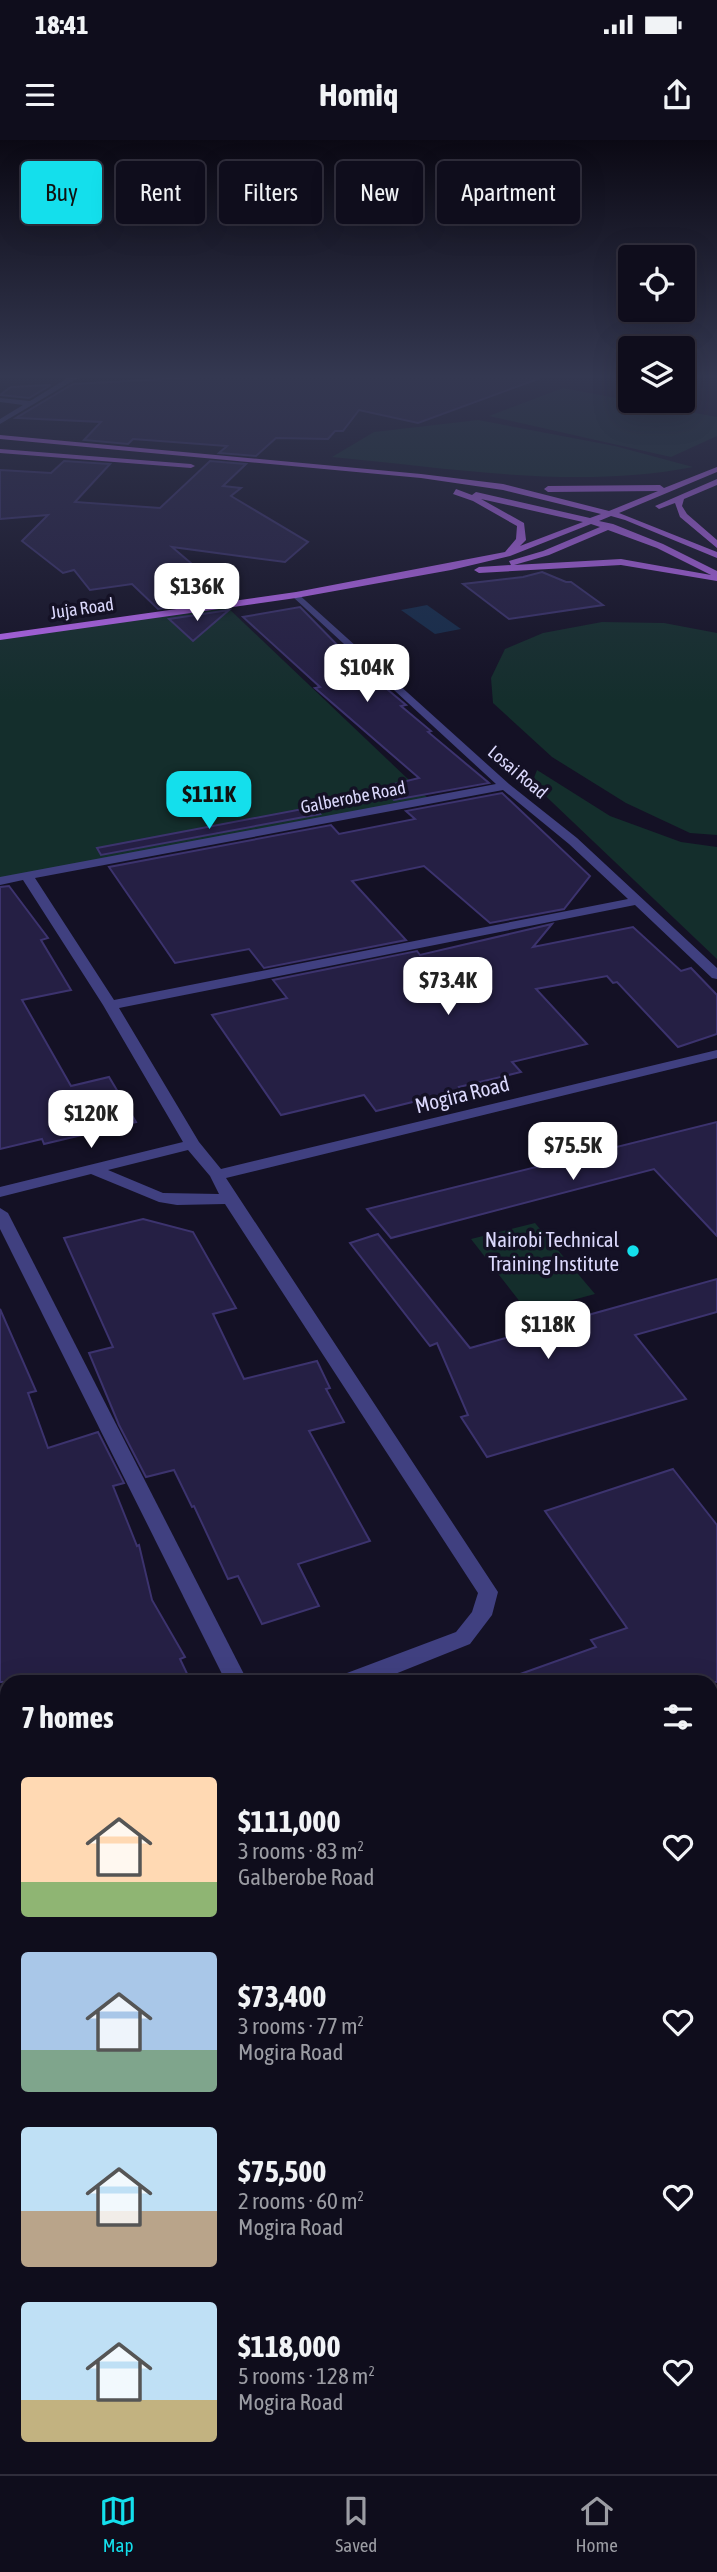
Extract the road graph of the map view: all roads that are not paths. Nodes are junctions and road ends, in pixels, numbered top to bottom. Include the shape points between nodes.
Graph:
1 (407, 485) edge
2 (485, 485) edge
3 (681, 485) edge
4 (710, 485) edge
5 (417, 486) dead end
6 (503, 487) junction
7 (674, 488) junction
8 (443, 490) dead end
9 (456, 492) junction
10 (680, 498) junction
11 (654, 508) dead end
12 (611, 513) junction
13 (641, 513) dead end
14 (628, 518) junction
15 (591, 522) junction
16 (608, 527) junction
17 (717, 545) edge
18 (507, 554) junction
19 (717, 555) edge
20 (479, 570) junction
21 (717, 575) edge
22 (717, 580) edge
23 (376, 583) junction
24 (296, 596) junction
25 (0, 637) edge
26 (505, 786) junction
27 (27, 876) junction
28 (0, 881) edge
29 (637, 901) junction
30 (717, 975) edge
31 (110, 1005) junction
32 (717, 1054) edge
33 (192, 1144) junction
34 (92, 1169) junction
35 (217, 1175) junction
36 (0, 1192) edge
37 (230, 1199) junction
38 (0, 1213) edge
39 (233, 1675) edge
40 (370, 1675) edge

1 - 5 main road
2 - 6 main road
3 - 7 main road, Juja Road
4 - 10 main road
6 - 7 main road
6 - 12 main road
7 - 12 main road, Juja Road
8 - 9 main road
9 - 15 main road
9 - 18 main road via 521,525 522,540
10 - 11 main road
10 - 17 main road via 683,515
12 - 14 main road
12 - 15 main road, Juja Road
13 - 14 main road, Juja Road
14 - 16 main road, Juja Road
14 - 19 main road
15 - 16 main road
15 - 18 main road, Juja Road
16 - 20 main road, Juja Road via 545,553
16 - 21 main road
18 - 23 main road, Juja Road
20 - 22 main road via 621,562
20 - 23 main road, Juja Road
23 - 24 main road, Juja Road
24 - 25 main road, Juja Road
24 - 26 street, Losai Road
26 - 27 street, Galberobe Road
26 - 29 street, Losai Road
27 - 28 street, Galberobe Road
27 - 31 street
29 - 30 street, Losai Road
29 - 31 street
31 - 33 street
32 - 35 street, Mogira Road
33 - 34 street
33 - 35 street
34 - 36 street
34 - 37 street via 159,1197
35 - 37 street
37 - 40 street via 488,1592 482,1615 463,1638
38 - 39 street

